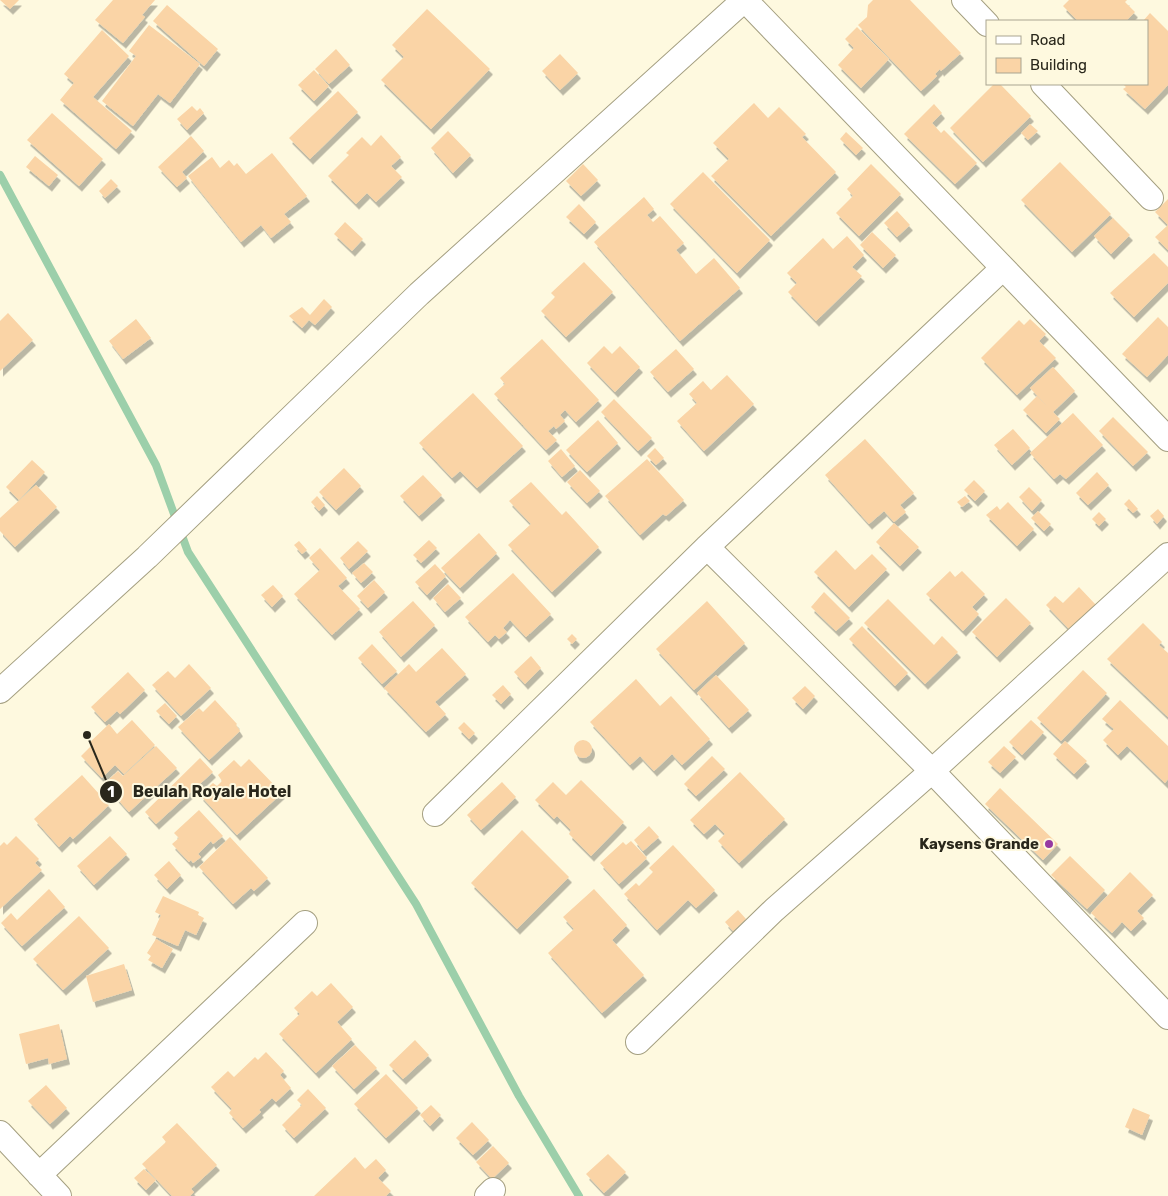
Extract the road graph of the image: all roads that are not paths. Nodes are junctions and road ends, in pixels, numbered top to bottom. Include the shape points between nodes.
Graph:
1 (744, 0) edge
2 (964, 0) edge
3 (986, 23) edge
4 (1044, 85) edge
5 (1151, 198) dead end
6 (1003, 268) junction
7 (1168, 439) edge
8 (707, 547) junction
9 (1168, 556) edge
10 (0, 691) edge
11 (932, 771) junction
12 (435, 814) dead end
13 (305, 923) dead end
14 (1168, 1017) edge
15 (638, 1042) dead end
16 (0, 1134) edge
17 (39, 1174) junction
18 (59, 1196) edge

1 - 6 street
1 - 10 street via 419,294 179,525
2 - 3 street
4 - 5 street
6 - 7 street
6 - 8 street
8 - 11 street
8 - 12 street
9 - 11 street
11 - 14 street
11 - 15 street via 774,910
13 - 17 street
16 - 17 street
17 - 18 street

